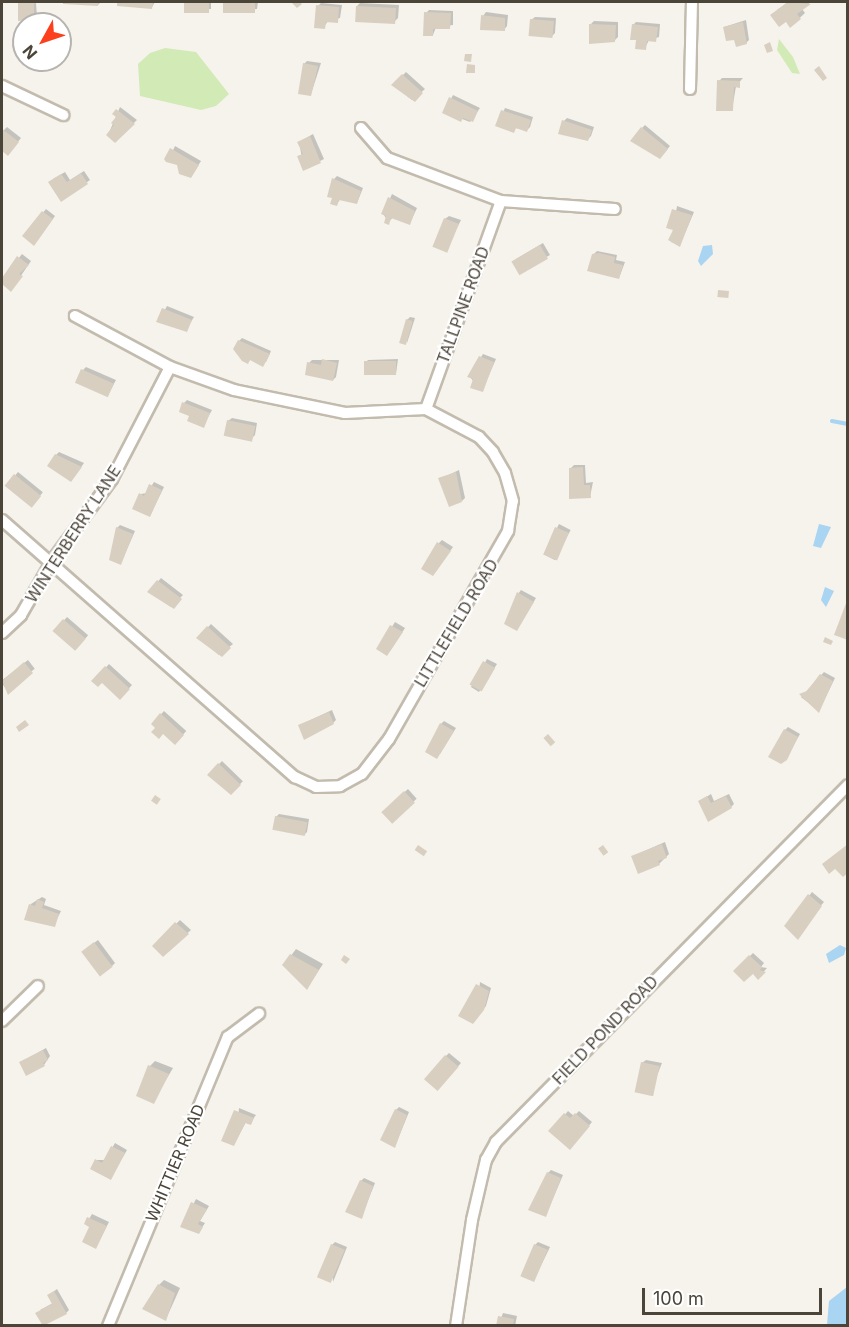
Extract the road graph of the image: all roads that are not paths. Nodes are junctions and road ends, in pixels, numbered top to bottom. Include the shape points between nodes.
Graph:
1 (692, 2) edge
2 (2, 86) edge
3 (690, 89) dead end
4 (63, 115) dead end
5 (361, 128) dead end
6 (501, 201) junction
7 (615, 209) dead end
8 (75, 316) dead end
9 (170, 367) junction
10 (426, 409) junction
11 (2, 520) edge
12 (52, 561) junction
13 (2, 633) edge
14 (848, 785) edge
15 (39, 986) dead end
16 (259, 1014) dead end
17 (2, 1021) edge
18 (108, 1326) edge
19 (456, 1326) edge

1 - 3 street
2 - 4 street
5 - 6 street via 387,158
6 - 7 street
6 - 10 street, TALLPINE ROAD
8 - 9 street
9 - 10 street via 234,390 345,413
9 - 12 street, WINTERBERRY LANE via 112,479
10 - 12 street, LITTLEFIELD ROAD via 479,437 493,452 506,473 513,501 508,531 389,739 362,774 340,786 316,787 295,777
11 - 12 street, LITTLEFIELD ROAD
12 - 13 street, WINTERBERRY LANE via 21,615
14 - 19 street, FIELD POND ROAD via 495,1142 486,1160 472,1220
15 - 17 street
16 - 18 street, WHITTIER ROAD via 228,1036

